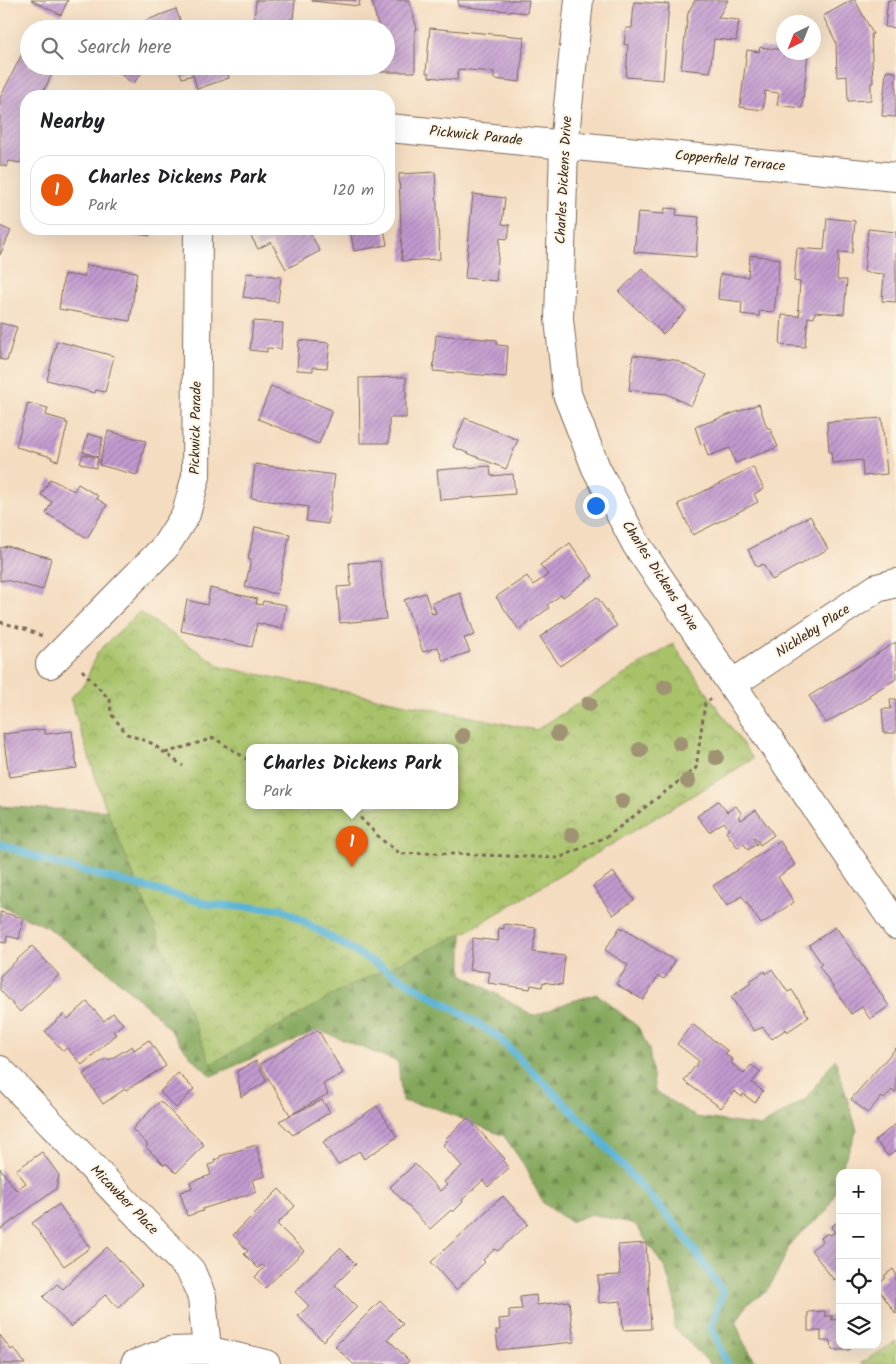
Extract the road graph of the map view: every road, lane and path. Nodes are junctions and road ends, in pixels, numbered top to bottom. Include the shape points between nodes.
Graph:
1 (579, 0) edge
2 (395, 129) edge
3 (564, 145) junction
4 (896, 177) edge
5 (198, 235) edge
6 (896, 583) edge
7 (0, 622) edge
8 (58, 656) junction
9 (732, 684) junction
10 (165, 753) junction
11 (246, 758) edge
12 (183, 766) dead end
13 (352, 809) edge
14 (896, 925) edge
15 (0, 1070) edge
16 (207, 1350) junction
17 (134, 1364) edge
18 (266, 1364) edge

1 - 3 street, Charles Dickens Drive
2 - 3 street, Pickwick Parade
3 - 4 street, Copperfield Terrace
3 - 9 street, Charles Dickens Drive via 559,319 567,394 596,468 636,544
5 - 8 street, Pickwick Parade via 196,476 186,514 165,547
6 - 9 street, Nickleby Place via 877,588
7 - 8 path via 26,629
8 - 10 path via 87,677 110,700 112,714 127,734 151,742
9 - 13 path via 705,703 696,768 608,836 559,858 401,854 382,840
9 - 14 street, Charles Dickens Drive
10 - 11 path via 214,738
10 - 12 path
15 - 16 street, Micawber Place via 192,1271 202,1297
16 - 17 street via 170,1351
16 - 18 street

